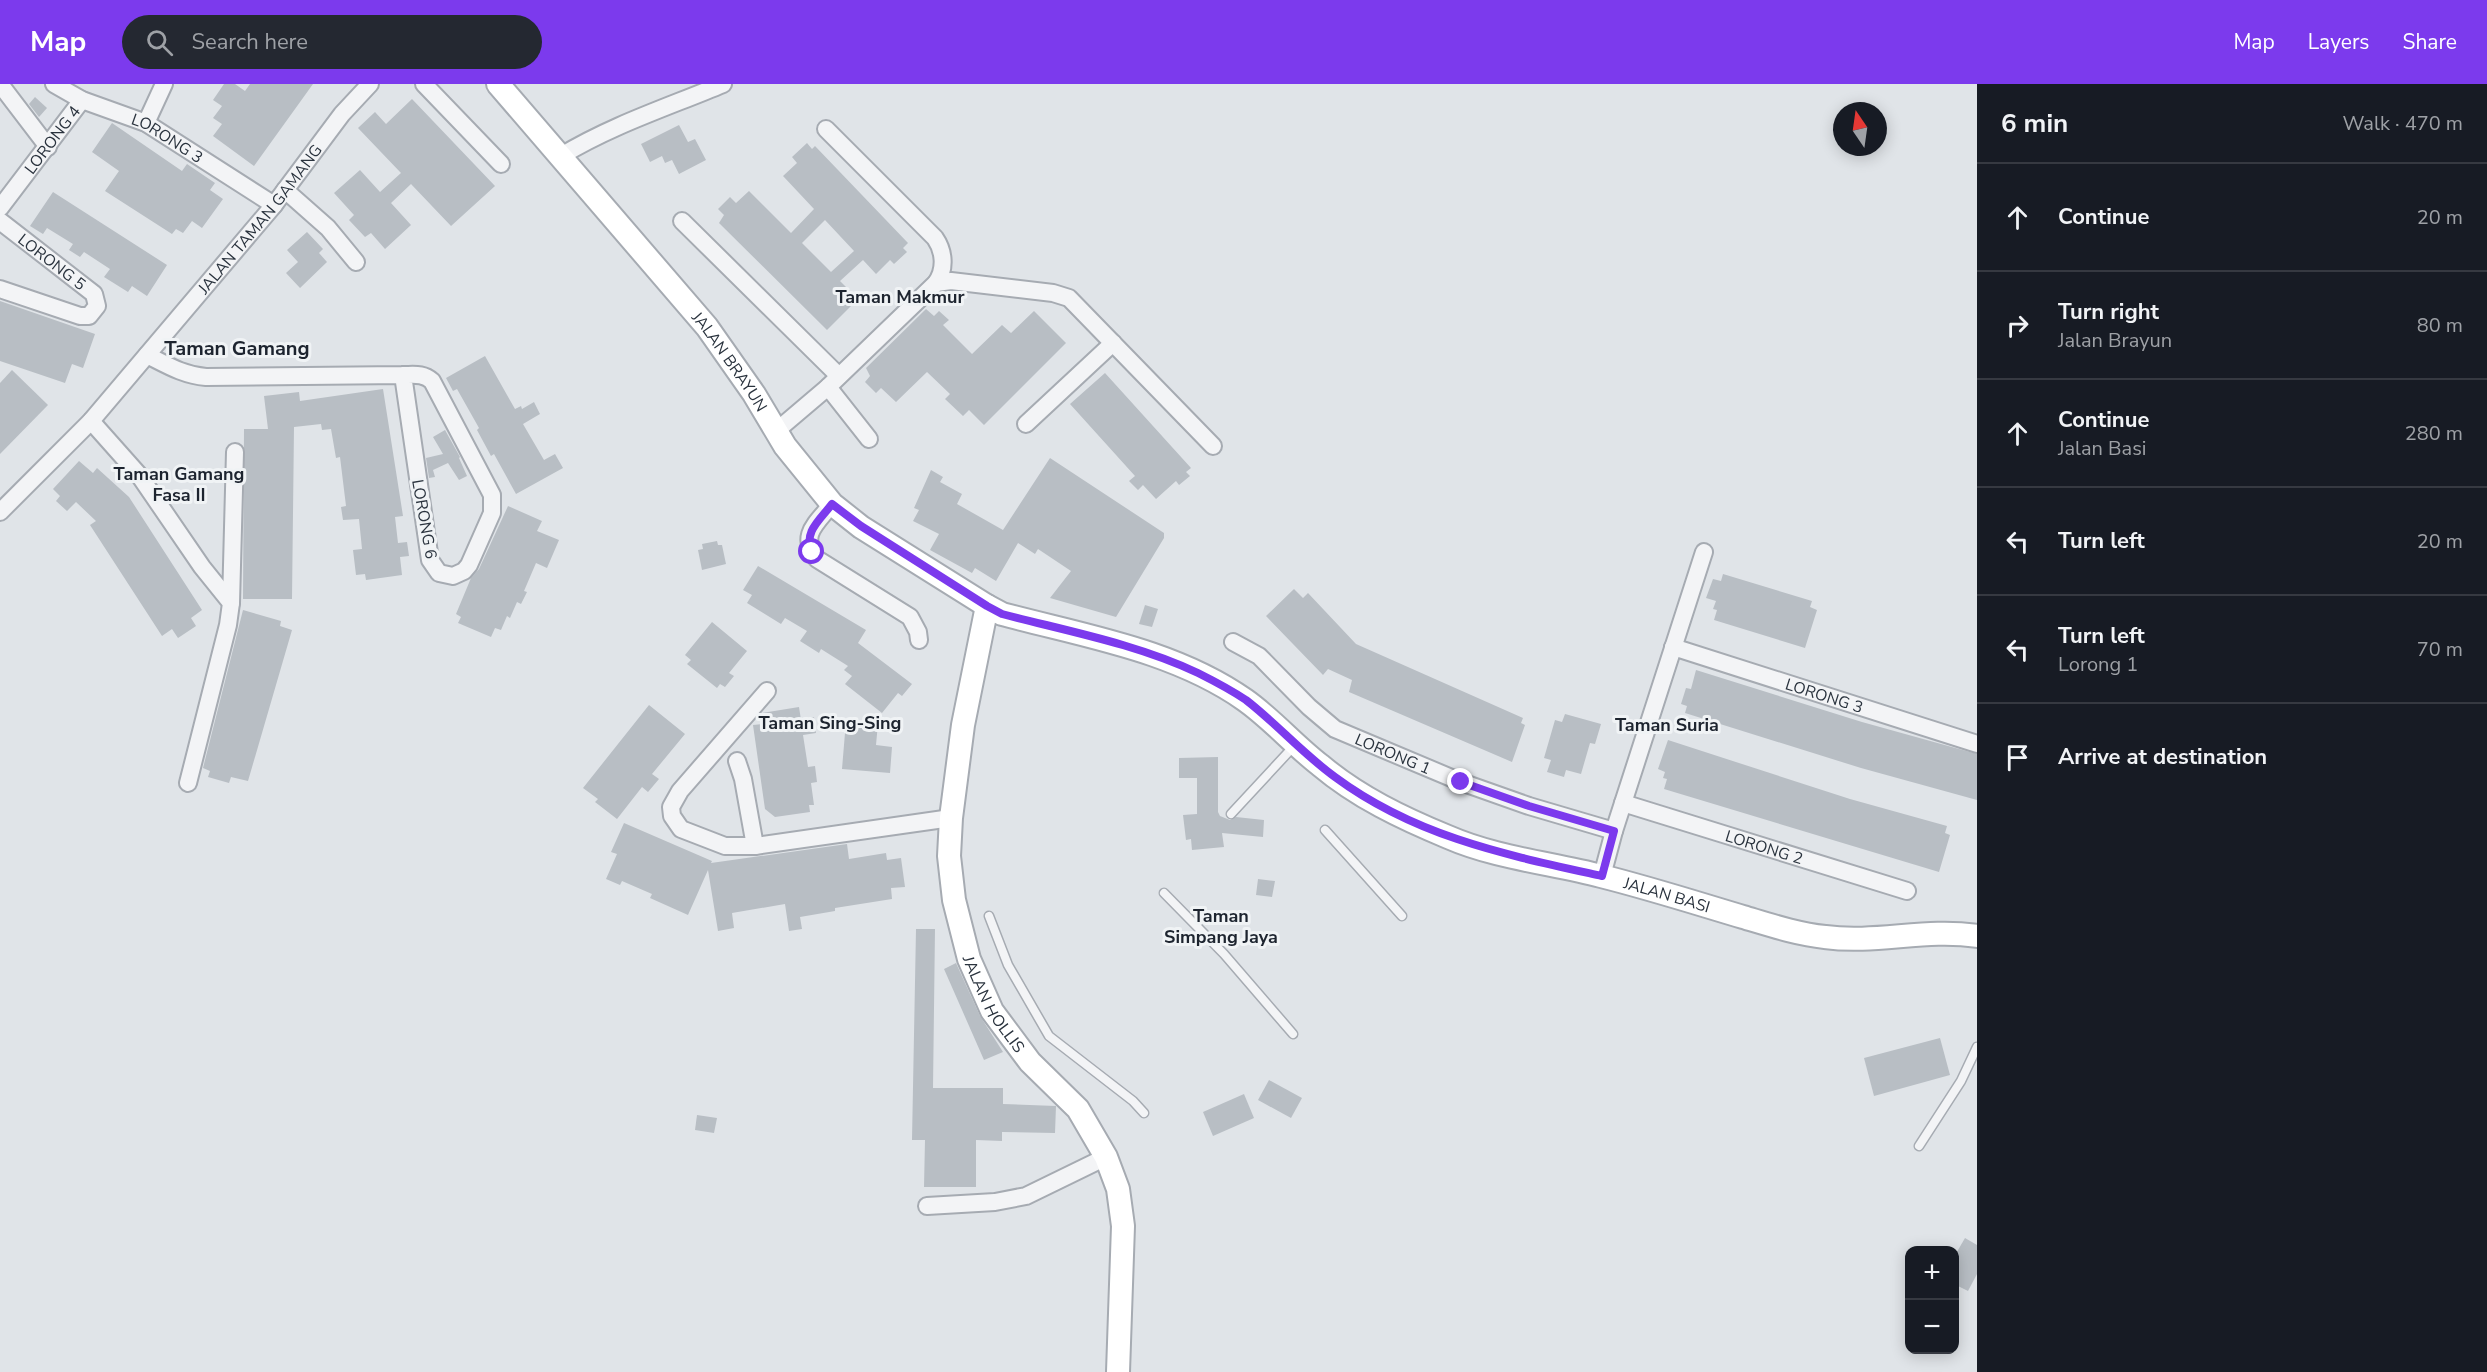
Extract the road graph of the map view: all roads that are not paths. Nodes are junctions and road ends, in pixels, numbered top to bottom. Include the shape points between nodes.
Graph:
1 (0, 84) edge
2 (54, 84) edge
3 (164, 84) edge
4 (370, 84) edge
5 (424, 84) edge
6 (498, 84) edge
7 (723, 84) edge
8 (82, 99) junction
9 (146, 123) junction
10 (826, 129) dead end
11 (48, 147) junction
12 (561, 156) junction
13 (501, 164) dead end
14 (285, 190) junction
15 (274, 205) junction
16 (0, 208) edge
17 (0, 221) edge
18 (682, 221) dead end
19 (356, 262) dead end
20 (936, 283) junction
21 (0, 289) edge
22 (1113, 343) junction
23 (147, 355) junction
24 (403, 375) junction
25 (834, 382) junction
26 (91, 421) junction
27 (1026, 424) dead end
28 (775, 432) junction
29 (869, 439) dead end
30 (1213, 446) dead end
31 (235, 452) dead end
32 (832, 504) junction
33 (0, 512) edge
34 (1704, 552) dead end
35 (231, 603) junction
36 (987, 606) junction
37 (919, 640) dead end
38 (1233, 642) dead end
39 (1673, 647) junction
40 (767, 691) dead end
41 (1977, 744) edge
42 (1295, 745) junction
43 (737, 760) dead end
44 (188, 783) dead end
45 (1623, 803) junction
46 (1231, 814) dead end
47 (951, 818) junction
48 (1325, 830) dead end
49 (1614, 831) junction
50 (755, 846) junction
51 (1602, 876) junction
52 (1907, 891) dead end
53 (1164, 893) dead end
54 (989, 916) dead end
55 (1402, 916) dead end
56 (1977, 936) edge
57 (1293, 1035) dead end
58 (1977, 1047) edge
59 (1144, 1113) dead end
60 (1919, 1146) dead end
61 (1106, 1157) junction
62 (927, 1206) dead end
63 (1118, 1372) edge

1 - 11 street
2 - 8 street, LORONG 3
3 - 9 street
4 - 14 street, JALAN TAMAN GAMANG via 342,114
5 - 13 street
6 - 12 main road, JALAN BRAYUN
7 - 12 street via 583,142
8 - 9 street, LORONG 3
8 - 11 street, LORONG 4
9 - 15 street, LORONG 3
10 - 20 street via 940,245 942,271
11 - 16 street, LORONG 4
12 - 28 main road, JALAN BRAYUN via 707,327 754,394
14 - 15 street, JALAN TAMAN GAMANG
14 - 19 street via 328,228
15 - 23 street, JALAN TAMAN GAMANG
17 - 21 street, LORONG 5 via 94,294 97,306 89,316 80,316
18 - 25 street
20 - 22 street via 951,281 1062,294
20 - 25 street
22 - 27 street
22 - 30 street
23 - 24 street, LORONG 6 via 190,376
23 - 26 street, JALAN TAMAN GAMANG
24 - 24 street, LORONG 6 via 422,375 432,381 492,495 492,513 469,565 453,576 439,573 430,560
25 - 28 street
25 - 29 street
26 - 33 street, JALAN TAMAN GAMANG
26 - 35 street via 139,475
28 - 32 main road, JALAN BRAYUN
31 - 35 street
32 - 36 main road, JALAN BRAYUN
32 - 37 street via 810,534 812,552 818,560 910,616
34 - 39 street
35 - 44 street
36 - 42 main road, JALAN BASI via 1002,614 1158,656 1197,673 1245,700
36 - 47 main road, JALAN HOLLIS via 963,725
38 - 49 street, LORONG 1 via 1259,656 1335,729 1461,782
39 - 41 street, LORONG 3
39 - 45 street
40 - 50 street via 680,791 671,807 676,823 691,835 725,846
42 - 46 lane
42 - 51 main road, JALAN BASI via 1383,808 1451,839
43 - 50 street
45 - 49 street
45 - 52 street, LORONG 2
47 - 50 street
47 - 61 main road, JALAN HOLLIS via 949,856 954,900 969,959 992,1011 1030,1062 1078,1109
48 - 55 lane
49 - 51 street
51 - 56 main road, JALAN BASI via 1825,937 1880,939 1960,933
53 - 57 lane via 1224,954
54 - 59 lane via 1008,965 1049,1036
58 - 60 lane via 1961,1081
61 - 62 street via 1026,1196
61 - 63 main road, JALAN HOLLIS via 1118,1190 1124,1226

